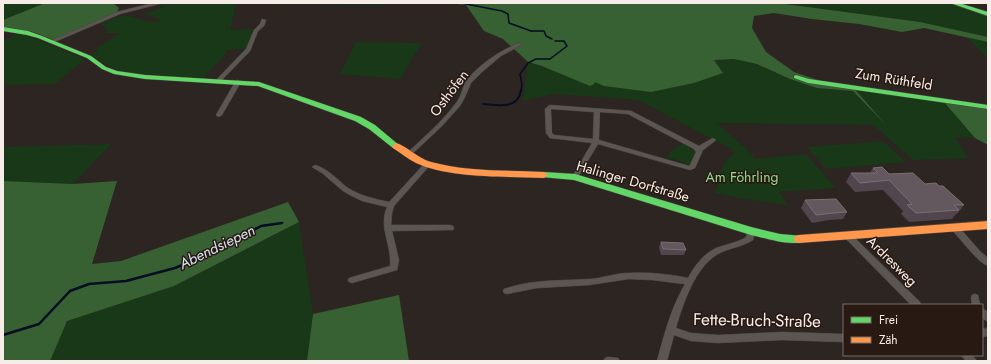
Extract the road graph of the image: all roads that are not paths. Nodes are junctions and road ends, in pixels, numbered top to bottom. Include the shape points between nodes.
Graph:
1 (161, 3) edge
2 (953, 3) edge
3 (988, 14) edge
4 (264, 20) dead end
5 (3, 29) edge
6 (50, 42) junction
7 (521, 44) dead end
8 (796, 77) dead end
9 (218, 81) junction
10 (238, 82) junction
11 (988, 107) edge
12 (597, 110) junction
13 (219, 115) dead end
14 (713, 140) dead end
15 (596, 141) junction
16 (698, 150) junction
17 (408, 155) junction
18 (428, 164) junction
19 (315, 167) dead end
20 (575, 177) junction
21 (391, 205) junction
22 (988, 225) edge
23 (954, 227) junction
24 (387, 228) junction
25 (450, 228) dead end
26 (751, 232) junction
27 (848, 236) junction
28 (988, 263) edge
29 (352, 280) dead end
30 (690, 282) junction
31 (507, 291) dead end
32 (916, 304) edge
33 (670, 330) junction
34 (843, 338) edge
35 (608, 361) edge
36 (615, 361) edge
37 (662, 361) edge

1 - 6 street via 148,4 124,12
2 - 3 street
4 - 9 street via 256,30 248,50
5 - 6 street, Halinger Dorfstraße via 28,33
6 - 9 street, Halinger Dorfstraße via 89,57 104,68 116,72 145,77
7 - 17 street, Osthöfen via 491,60 468,83 460,102 444,121
8 - 11 street, Zum Rüthfeld
9 - 10 street, Halinger Dorfstraße
10 - 13 street
10 - 17 street, Halinger Dorfstraße via 259,84 358,119
12 - 15 street
12 - 15 street via 556,106 548,109 550,136
12 - 16 street via 632,113
14 - 16 street
15 - 16 street via 690,168 694,166
15 - 20 street
17 - 18 street, Halinger Dorfstraße
18 - 20 street, Halinger Dorfstraße via 464,170
18 - 21 street
19 - 21 street via 323,169 352,193 374,202
20 - 26 street, Halinger Dorfstraße
21 - 24 street via 387,212
22 - 23 street, Halinger Dorfstraße
23 - 27 street, Halinger Dorfstraße
23 - 28 street
24 - 25 street
24 - 29 street via 395,259 394,268
26 - 27 street, Halinger Dorfstraße via 796,239
26 - 30 street via 750,238 745,242 712,254
27 - 32 street, Ardresweg
30 - 31 street via 628,276 605,281 532,286
30 - 33 street
33 - 34 street, Fette-Bruch-Straße via 691,337 718,339 782,336
33 - 37 street
35 - 36 street

